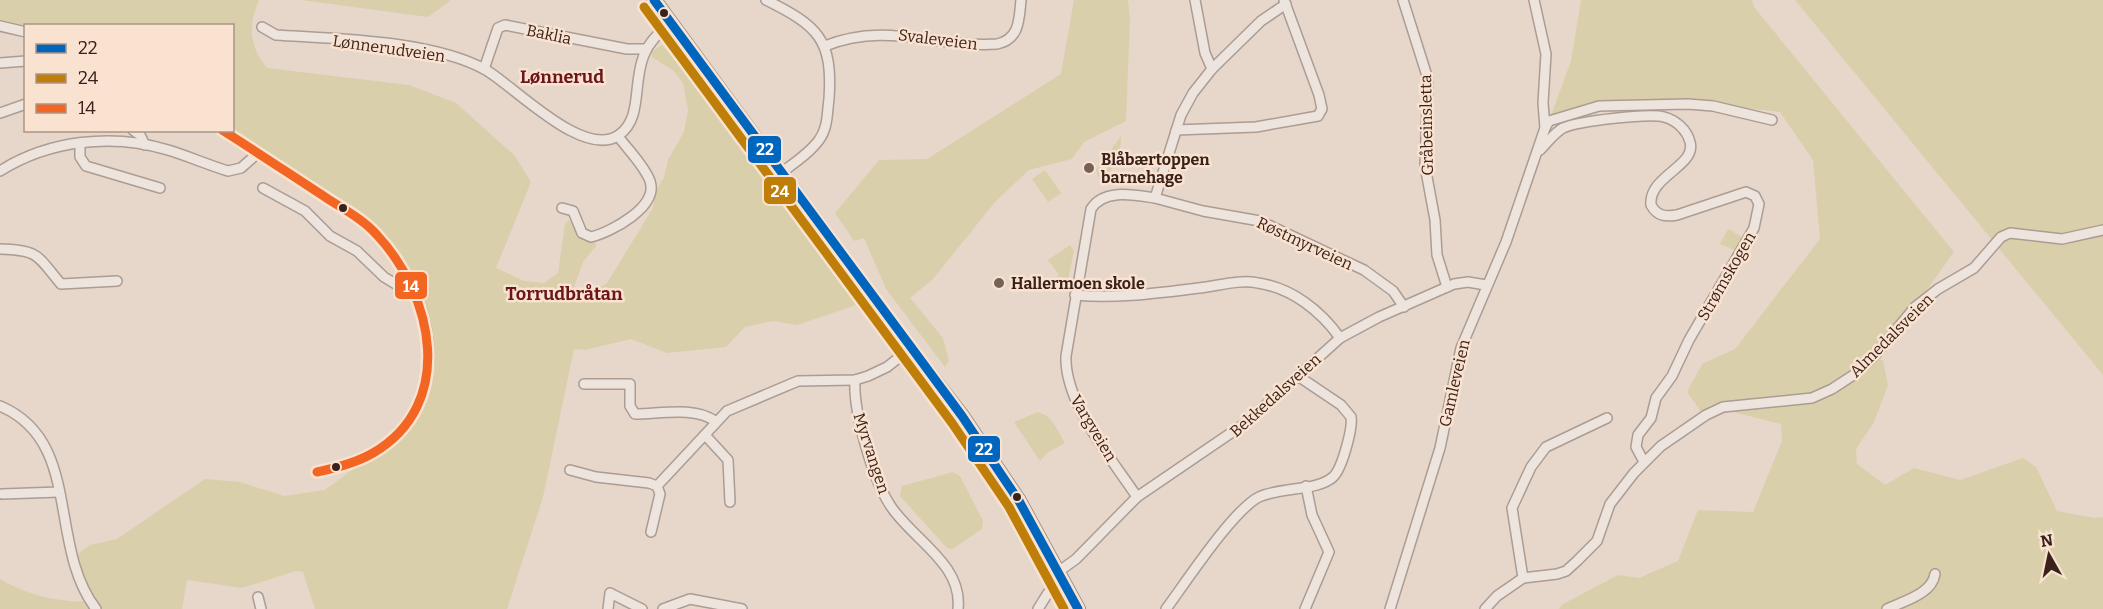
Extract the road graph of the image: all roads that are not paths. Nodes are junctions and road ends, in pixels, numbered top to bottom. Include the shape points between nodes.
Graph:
1 (645, 0) edge
2 (654, 0) edge
3 (766, 0) edge
4 (1021, 0) edge
5 (1195, 0) edge
6 (1403, 0) edge
7 (1534, 0) edge
8 (1285, 2) edge
9 (0, 26) edge
10 (262, 27) dead end
11 (667, 27) junction
12 (24, 32) edge
13 (825, 46) junction
14 (644, 49) junction
15 (24, 61) edge
16 (0, 63) edge
17 (484, 69) junction
18 (1212, 69) junction
19 (24, 105) edge
20 (0, 113) edge
21 (1772, 120) dead end
22 (1545, 128) junction
23 (1176, 130) junction
24 (136, 132) edge
25 (224, 132) edge
26 (618, 136) junction
27 (80, 143) junction
28 (145, 144) junction
29 (1538, 152) junction
30 (258, 153) junction
31 (0, 171) edge
32 (779, 174) junction
33 (160, 188) dead end
34 (262, 188) dead end
35 (1155, 198) junction
36 (562, 208) dead end
37 (2103, 230) edge
38 (0, 249) edge
39 (117, 281) dead end
40 (1486, 285) junction
41 (1447, 287) junction
42 (413, 288) junction
43 (1075, 295) junction
44 (1404, 306) junction
45 (1340, 338) junction
46 (910, 350) junction
47 (1298, 376) junction
48 (855, 380) junction
49 (584, 384) dead end
50 (0, 406) edge
51 (1608, 418) dead end
52 (716, 421) junction
53 (705, 435) junction
54 (1644, 462) junction
55 (570, 470) dead end
56 (317, 472) dead end
57 (657, 486) junction
58 (1306, 486) junction
59 (59, 492) junction
60 (2, 494) dead end
61 (1137, 498) junction
62 (730, 502) dead end
63 (651, 532) dead end
64 (1058, 572) junction
65 (1935, 574) dead end
66 (1523, 578) junction
67 (1048, 593) dead end
68 (258, 597) dead end
69 (96, 609) edge
70 (261, 609) edge
71 (608, 609) edge
72 (642, 609) edge
73 (663, 609) edge
74 (742, 609) edge
75 (958, 609) edge
76 (1038, 609) edge
77 (1078, 609) edge
78 (1166, 609) edge
79 (1305, 609) edge
80 (1390, 609) edge
81 (1485, 609) edge
82 (1887, 609) edge

1 - 11 main road
2 - 11 main road
3 - 13 street via 807,21
4 - 13 street, Svaleveien via 1016,32 1009,40 997,44 884,33 846,38
5 - 18 street
6 - 41 street, Gråbeinsletta via 1428,79 1425,166 1437,255
7 - 22 street, Gamleveien via 1546,54
8 - 18 street
8 - 23 street via 1319,95 1322,109 1318,116 1256,127
9 - 12 street
10 - 17 street, Lønnerudveien via 276,35 429,51
11 - 14 street via 653,36
11 - 32 main road
13 - 32 street via 830,78 825,127 813,147
14 - 17 street, Baklia via 505,25 498,28
14 - 26 street via 633,111
15 - 16 street
17 - 26 street, Lønnerudveien via 578,134 595,140
18 - 23 street via 1193,93
19 - 20 street
21 - 22 street via 1706,104 1605,105 1558,117
22 - 29 street, Gamleveien
23 - 35 street
24 - 28 street
25 - 30 street
26 - 36 street via 650,180 647,202 633,216 591,237 582,233 573,211
27 - 28 street
27 - 31 street via 33,154
27 - 33 street via 80,156 86,166
28 - 30 street via 228,171 241,168
29 - 40 street, Gamleveien
29 - 54 street, Strømskogen via 1558,132 1576,124 1663,117 1679,125 1691,147 1683,161 1652,191 1651,205 1656,212 1677,215 1740,193 1750,193 1758,200 1759,213 1750,237 1636,439
30 - 42 street via 363,223 397,259
32 - 46 main road
34 - 42 street via 305,211 330,236 357,251 384,277 402,288
35 - 43 street, Vargveien via 1122,195 1103,198 1093,205
35 - 44 street, Røstmyrveien via 1203,212 1260,221 1364,270 1393,291
37 - 54 street, Almedalsveien via 2062,239 2021,232 2001,237 1980,263 1915,307 1876,354 1843,383 1812,398 1719,408 1684,429
38 - 39 street via 35,254 61,284
40 - 41 street, Bekkedalsveien via 1468,282
40 - 80 street, Gamleveien via 1456,362 1440,448
41 - 44 street, Bekkedalsveien
42 - 56 street via 429,346 428,369 418,404 382,448 353,462
43 - 45 street via 1260,283 1314,308
43 - 61 street, Vargveien via 1066,356 1068,380 1089,423
44 - 45 street, Bekkedalsveien
45 - 47 street, Bekkedalsveien
46 - 48 street via 878,372
46 - 64 main road via 1004,478
47 - 58 street via 1347,410 1352,420 1335,476
47 - 61 street, Bekkedalsveien via 1247,422
48 - 52 street via 789,383 727,411
48 - 75 street, Myrvangen via 857,410 880,488 901,520 951,574 958,588
49 - 52 street via 630,384 631,412 635,414 686,413 709,416
50 - 59 street via 26,420 38,432 49,453
51 - 66 street via 1546,447 1530,467 1512,508
52 - 53 street
53 - 57 street
53 - 62 street via 728,460
54 - 66 street, Almedalsveien via 1614,498 1599,537 1577,561 1557,574
55 - 57 street
57 - 63 street via 660,494
58 - 78 street via 1269,493 1248,504
58 - 79 street via 1312,515 1329,552
59 - 60 street
59 - 69 street via 75,570
61 - 64 street, Bekkedalsveien
64 - 77 main road
65 - 82 street via 1927,589
66 - 81 street, Almedalsveien
67 - 76 street
68 - 70 street
71 - 72 street via 610,593
73 - 74 street via 690,599

